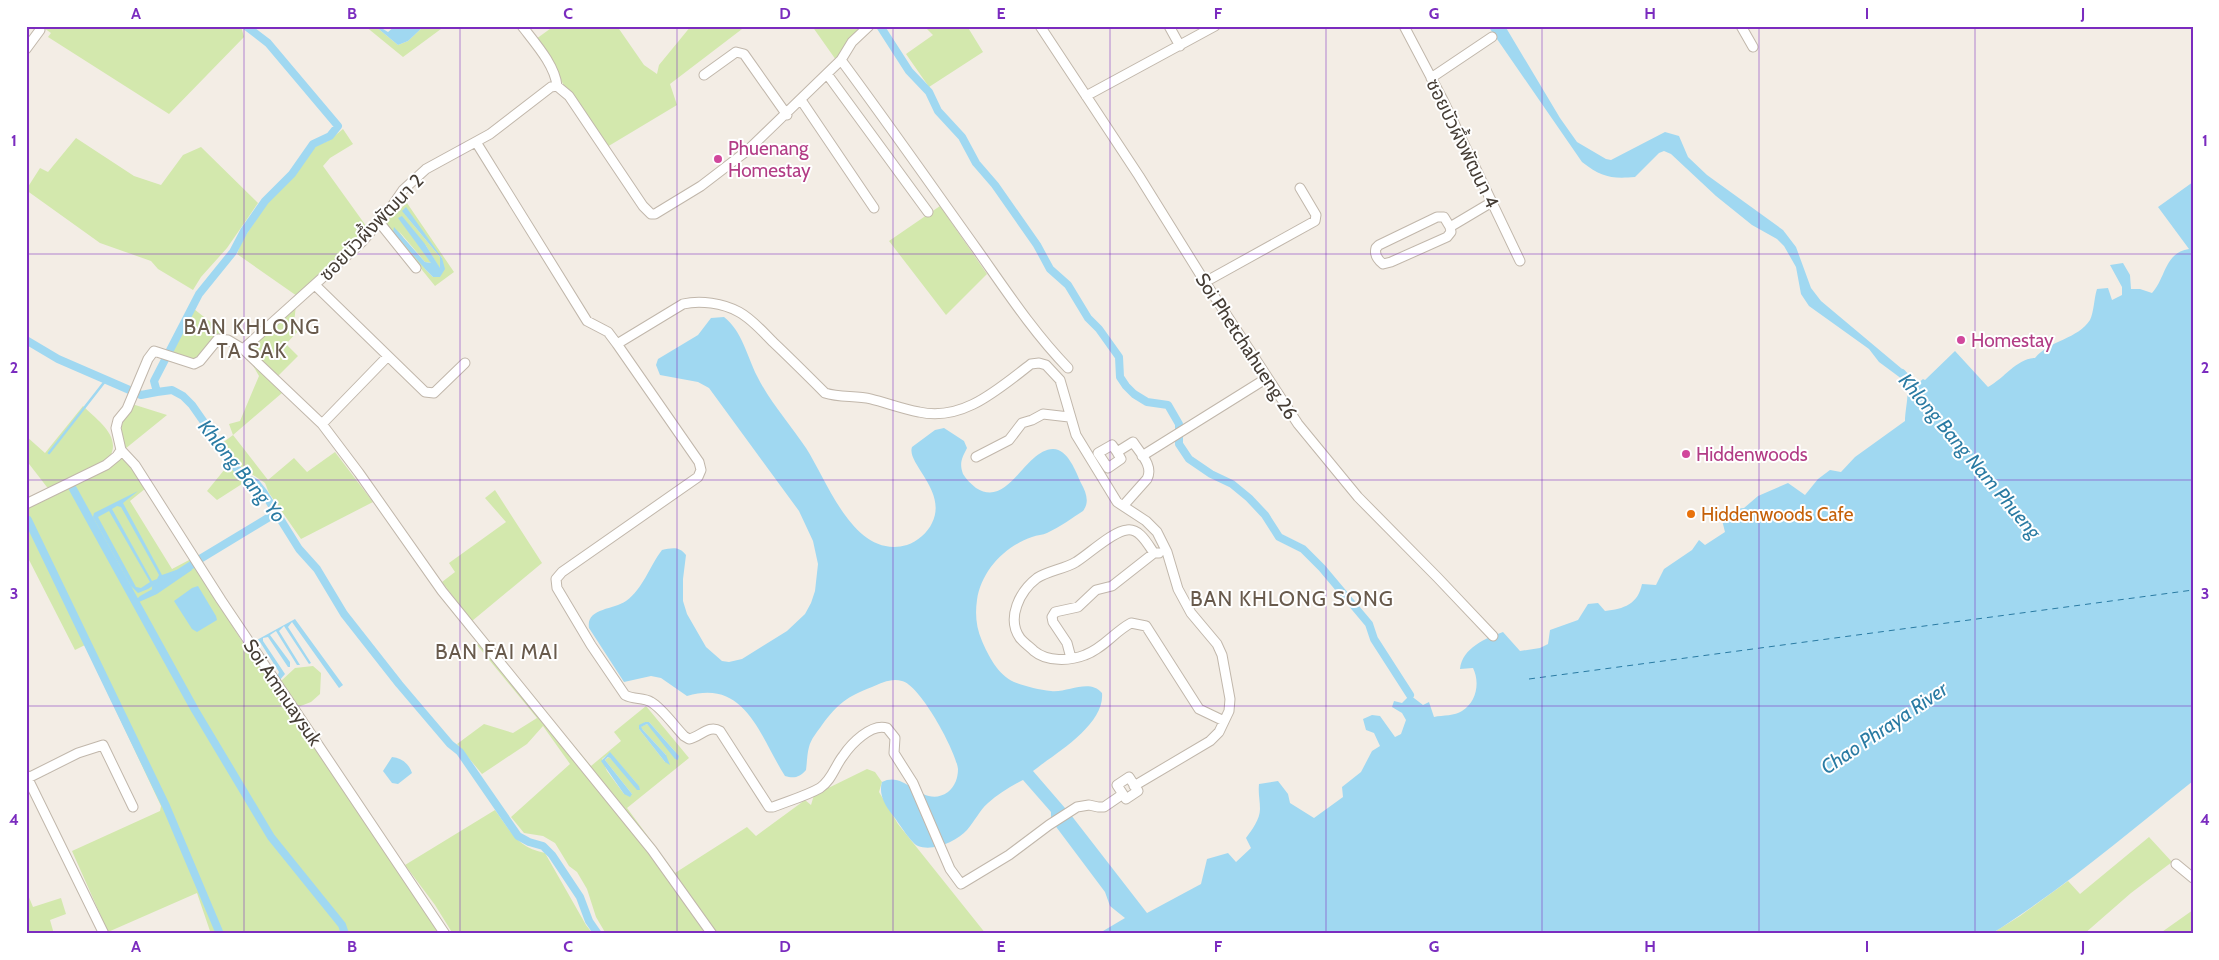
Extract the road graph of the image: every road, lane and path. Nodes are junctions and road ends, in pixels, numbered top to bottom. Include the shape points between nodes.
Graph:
1 (522, 26) edge
2 (869, 26) edge
3 (1040, 26) edge
4 (1169, 26) edge
5 (1215, 26) edge
6 (1404, 26) edge
7 (1741, 26) edge
8 (40, 30) dead end
9 (1492, 37) dead end
10 (1180, 46) junction
11 (1753, 46) dead end
12 (26, 50) edge
13 (841, 60) junction
14 (704, 74) dead end
15 (827, 74) junction
16 (1431, 78) junction
17 (557, 86) junction
18 (1086, 96) junction
19 (801, 100) junction
20 (786, 115) junction
21 (476, 142) junction
22 (1300, 188) dead end
23 (1492, 202) junction
24 (874, 208) dead end
25 (928, 212) dead end
26 (379, 222) junction
27 (1450, 227) junction
28 (1520, 261) dead end
29 (416, 268) dead end
30 (1205, 282) junction
31 (315, 285) junction
32 (617, 344) junction
33 (243, 349) junction
34 (388, 356) junction
35 (465, 363) dead end
36 (1068, 368) dead end
37 (1267, 378) junction
38 (1069, 417) junction
39 (322, 424) junction
40 (121, 450) junction
41 (1117, 452) dead end
42 (1142, 456) junction
43 (976, 457) dead end
44 (26, 504) edge
45 (1123, 506) junction
46 (1167, 552) junction
47 (1154, 554) junction
48 (1493, 636) dead end
49 (1071, 658) junction
50 (1224, 721) junction
51 (27, 776) edge
52 (133, 807) dead end
53 (2176, 864) dead end
54 (2193, 878) edge
55 (104, 934) edge
56 (445, 934) edge
57 (712, 934) edge

1 - 17 street via 557,77
2 - 13 street via 852,42
3 - 18 street, Soi Phetchahueng 26
4 - 10 street
5 - 10 street
6 - 16 street, ซอยบัวผึ้งพัฒนา 4
7 - 11 street
8 - 12 street
9 - 16 street
10 - 18 street
13 - 15 street
13 - 36 street via 1024,316
14 - 20 street via 736,52 744,54
15 - 19 street
15 - 25 street
16 - 23 street, ซอยบัวผึ้งพัฒนา 4
17 - 20 street via 568,96 651,214 700,186 748,150
17 - 21 street, ซอยบัวผึ้งพัฒนา 2 via 543,91 508,122
18 - 30 street, Soi Phetchahueng 26
19 - 20 street
19 - 24 street
21 - 26 street, ซอยบัวผึ้งพัฒนา 2 via 426,170 403,190
21 - 32 street via 587,321 608,332
22 - 30 street via 1316,215 1315,221
23 - 27 street
23 - 28 street, ซอยบัวผึ้งพัฒนา 4
26 - 29 street
26 - 31 street, ซอยบัวผึ้งพัฒนา 2
27 - 27 street via 1448,237 1391,262 1383,264 1378,261 1376,248 1380,245 1437,217 1444,217
30 - 37 street, Soi Phetchahueng 26
31 - 33 street, ซอยบัวผึ้งพัฒนา 2
31 - 34 street
32 - 38 street via 683,304 705,302 739,312 825,393 834,396 857,396 920,413 952,413 978,403 1031,364 1039,363 1046,365 1060,380
32 - 50 street via 699,462 701,470 698,477 562,572 556,579 557,588 625,695 653,703 684,736 694,738 716,728 720,731 769,807 821,787 856,741 878,727 887,728 893,734 894,753 913,783 952,872 961,884 1077,807 1104,806 1123,794 1117,785 1129,777 1134,786 1210,741
33 - 39 street
33 - 40 street via 228,340 218,339 194,364 154,351 118,420 116,428
34 - 35 street via 424,392 430,394
34 - 39 street
37 - 42 street
37 - 48 street, Soi Phetchahueng 26 via 1298,424 1358,497
38 - 43 street via 1043,414 1022,423 1009,440
38 - 45 street via 1076,435 1117,502
39 - 57 street via 442,591 652,850
40 - 44 street via 106,465
40 - 56 street, Soi Amnuaysuk via 135,465 220,600
41 - 42 street via 1133,442
42 - 45 street via 1150,473
45 - 46 street via 1157,532
46 - 47 street
46 - 50 street via 1178,589 1222,655 1230,699
47 - 49 street via 1112,586 1096,590 1078,607 1055,612 1053,622 1067,643
47 - 49 street via 1142,536 1134,530 1126,530 1074,563 1038,578 1026,590 1018,601 1014,617 1020,638 1037,653 1060,660
49 - 50 street via 1100,648 1131,623 1146,626 1200,709
51 - 52 street via 103,745
51 - 55 street
53 - 54 street

